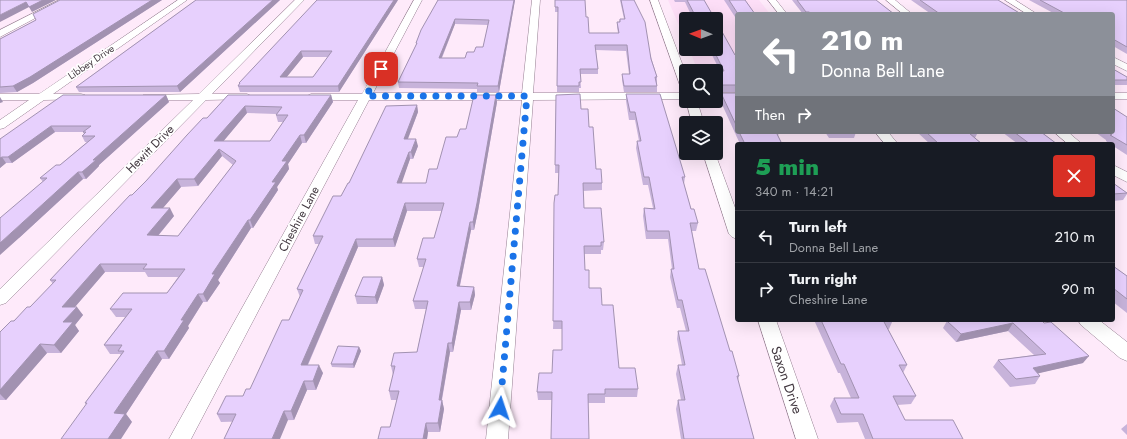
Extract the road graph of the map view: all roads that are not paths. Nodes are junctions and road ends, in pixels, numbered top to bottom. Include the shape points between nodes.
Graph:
1 (65, 0) edge
2 (183, 0) edge
3 (300, 0) edge
4 (418, 0) edge
5 (536, 0) edge
6 (654, 0) edge
7 (772, 0) edge
8 (890, 0) edge
9 (1009, 0) edge
10 (781, 12) edge
11 (905, 12) edge
12 (1030, 12) edge
13 (0, 34) edge
14 (1115, 61) edge
15 (1127, 68) edge
16 (679, 69) edge
17 (366, 96) junction
18 (527, 96) junction
19 (679, 96) edge
20 (723, 96) edge
21 (735, 96) edge
22 (1115, 96) edge
23 (1127, 96) edge
24 (0, 97) edge
25 (41, 97) junction
26 (95, 97) edge
27 (133, 97) edge
28 (203, 97) junction
29 (257, 97) edge
30 (304, 97) edge
31 (0, 125) edge
32 (883, 134) edge
33 (1063, 134) edge
34 (890, 142) edge
35 (1073, 142) edge
36 (711, 160) edge
37 (1115, 170) edge
38 (1127, 178) edge
39 (735, 228) edge
40 (0, 299) edge
41 (767, 322) edge
42 (1090, 322) edge
43 (1127, 352) edge
44 (180, 439) edge
45 (498, 439) edge
46 (807, 439) edge

1 - 13 street
2 - 25 street, Libbey Drive
3 - 28 street, Hewitt Drive
4 - 17 street, Cheshire Lane
5 - 18 street
6 - 16 street
7 - 10 street
8 - 11 street
9 - 12 street
14 - 15 street
17 - 18 street
17 - 30 street
17 - 44 street, Cheshire Lane
18 - 19 street
18 - 45 street
20 - 21 street
22 - 23 street
24 - 25 street
25 - 26 street
25 - 31 street, Libbey Drive
27 - 28 street
28 - 29 street
28 - 40 street, Hewitt Drive
32 - 34 street
33 - 35 street
36 - 39 street
37 - 38 street
41 - 46 street, Saxon Drive
42 - 43 street

